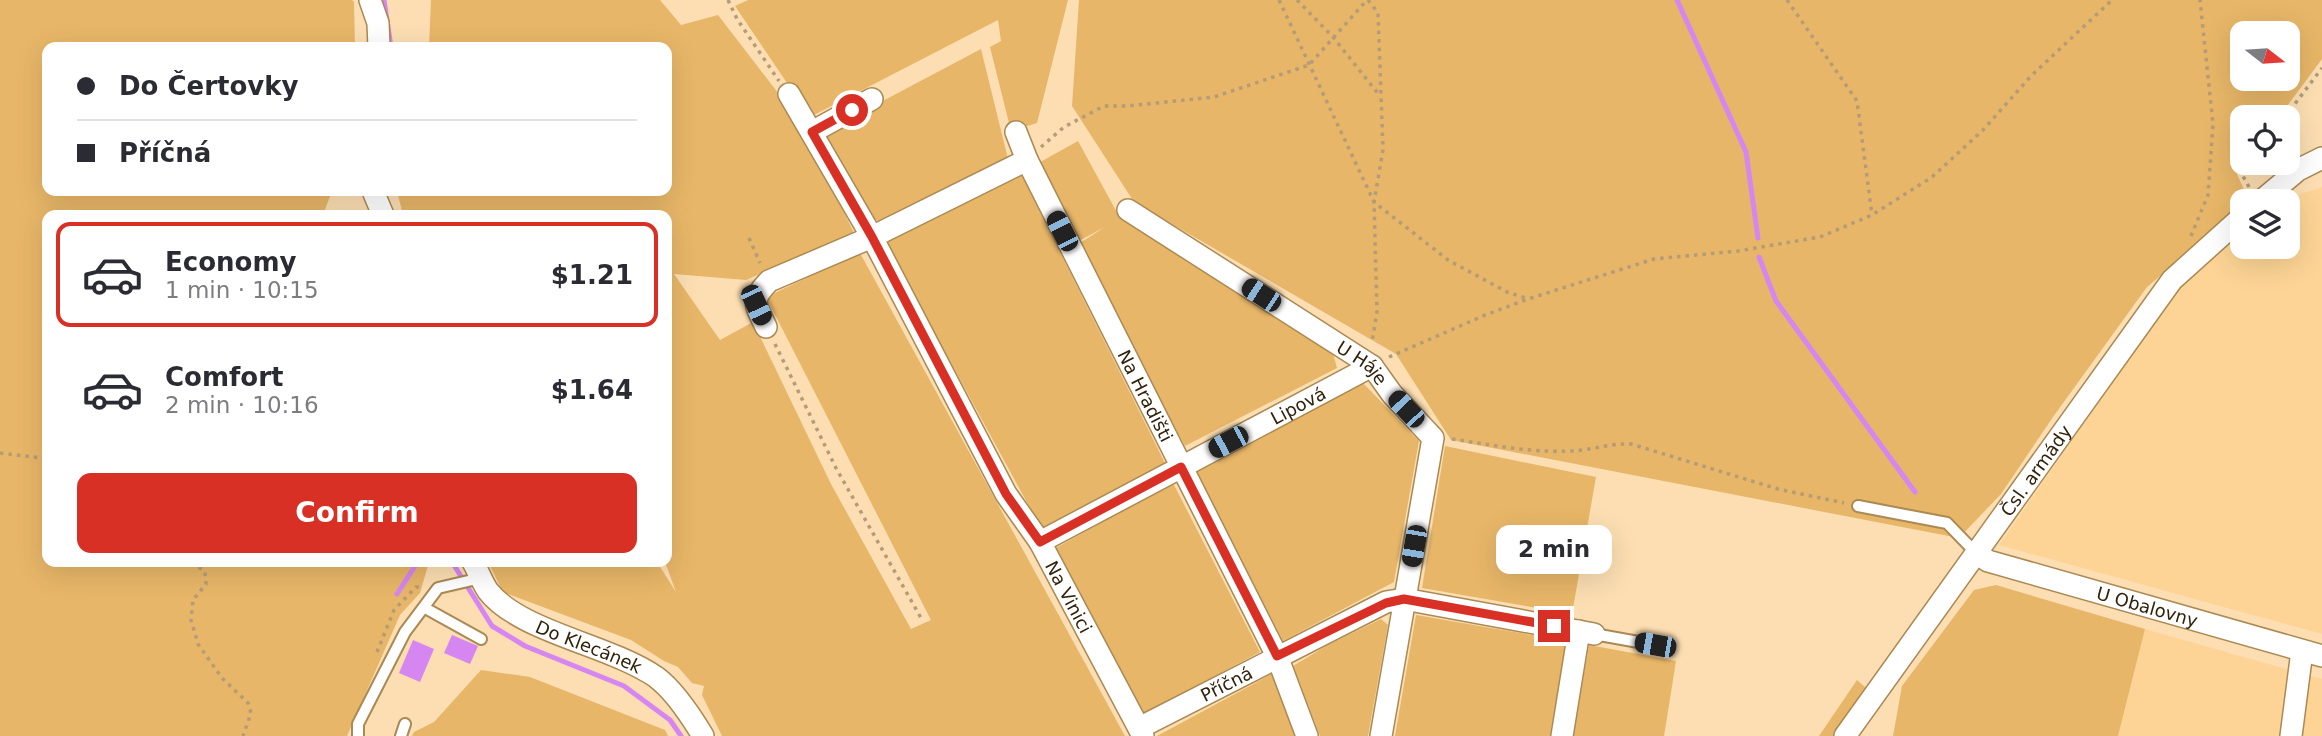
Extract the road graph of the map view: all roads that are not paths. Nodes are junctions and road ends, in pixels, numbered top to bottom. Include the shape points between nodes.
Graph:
1 (370, 0) edge
2 (379, 42) edge
3 (789, 94) road end
4 (873, 99) dead end
5 (812, 132) junction
6 (1016, 132) dead end
7 (2322, 158) edge
8 (1027, 160) junction
9 (2270, 189) edge
10 (1128, 210) dead end
11 (2230, 229) edge
12 (872, 237) junction
13 (766, 327) road end
14 (1372, 366) junction
15 (1181, 467) junction
16 (1858, 506) road end
17 (1040, 542) junction
18 (1976, 554) junction
19 (477, 570) edge
20 (1404, 599) junction
21 (425, 608) junction
22 (1587, 632) junction
23 (481, 639) dead end
24 (1655, 645) dead end
25 (2312, 653) edge
26 (1277, 656) junction
27 (405, 724) dead end
28 (1141, 732) edge
29 (358, 736) edge
30 (401, 736) edge
31 (703, 736) edge
32 (1307, 736) edge
33 (1381, 736) edge
34 (1562, 736) edge
35 (1845, 736) edge
36 (2291, 736) edge

1 - 2 street
3 - 5 street, Na Vinici
4 - 5 street
5 - 12 street, Na Vinici
6 - 8 street, Na Hradišti
7 - 9 street
8 - 12 street
8 - 15 street, Na Hradišti
10 - 14 street, U Háje
11 - 18 street, Čsl. armády via 2172,280
12 - 13 street via 769,281 757,293 756,305
12 - 17 street, Na Vinici via 1006,494
14 - 15 street, Lipová
14 - 20 street, U Háje via 1433,439
15 - 17 street, Lipová
15 - 26 street, Na Hradišti
16 - 18 lane via 1947,523
17 - 28 street, Na Vinici
18 - 25 street, U Obalovny
18 - 35 street, Čsl. armády
19 - 21 lane via 438,588
19 - 31 street, Do Klecánek via 489,592 506,608 619,656 657,678
20 - 22 street, Příčná
20 - 26 street, Příčná via 1386,603
20 - 33 street
21 - 23 lane
21 - 29 lane via 405,632 358,724
22 - 24 lane
22 - 34 street
25 - 36 street
26 - 28 street, Příčná
26 - 32 street, Na Hradišti
27 - 30 lane

